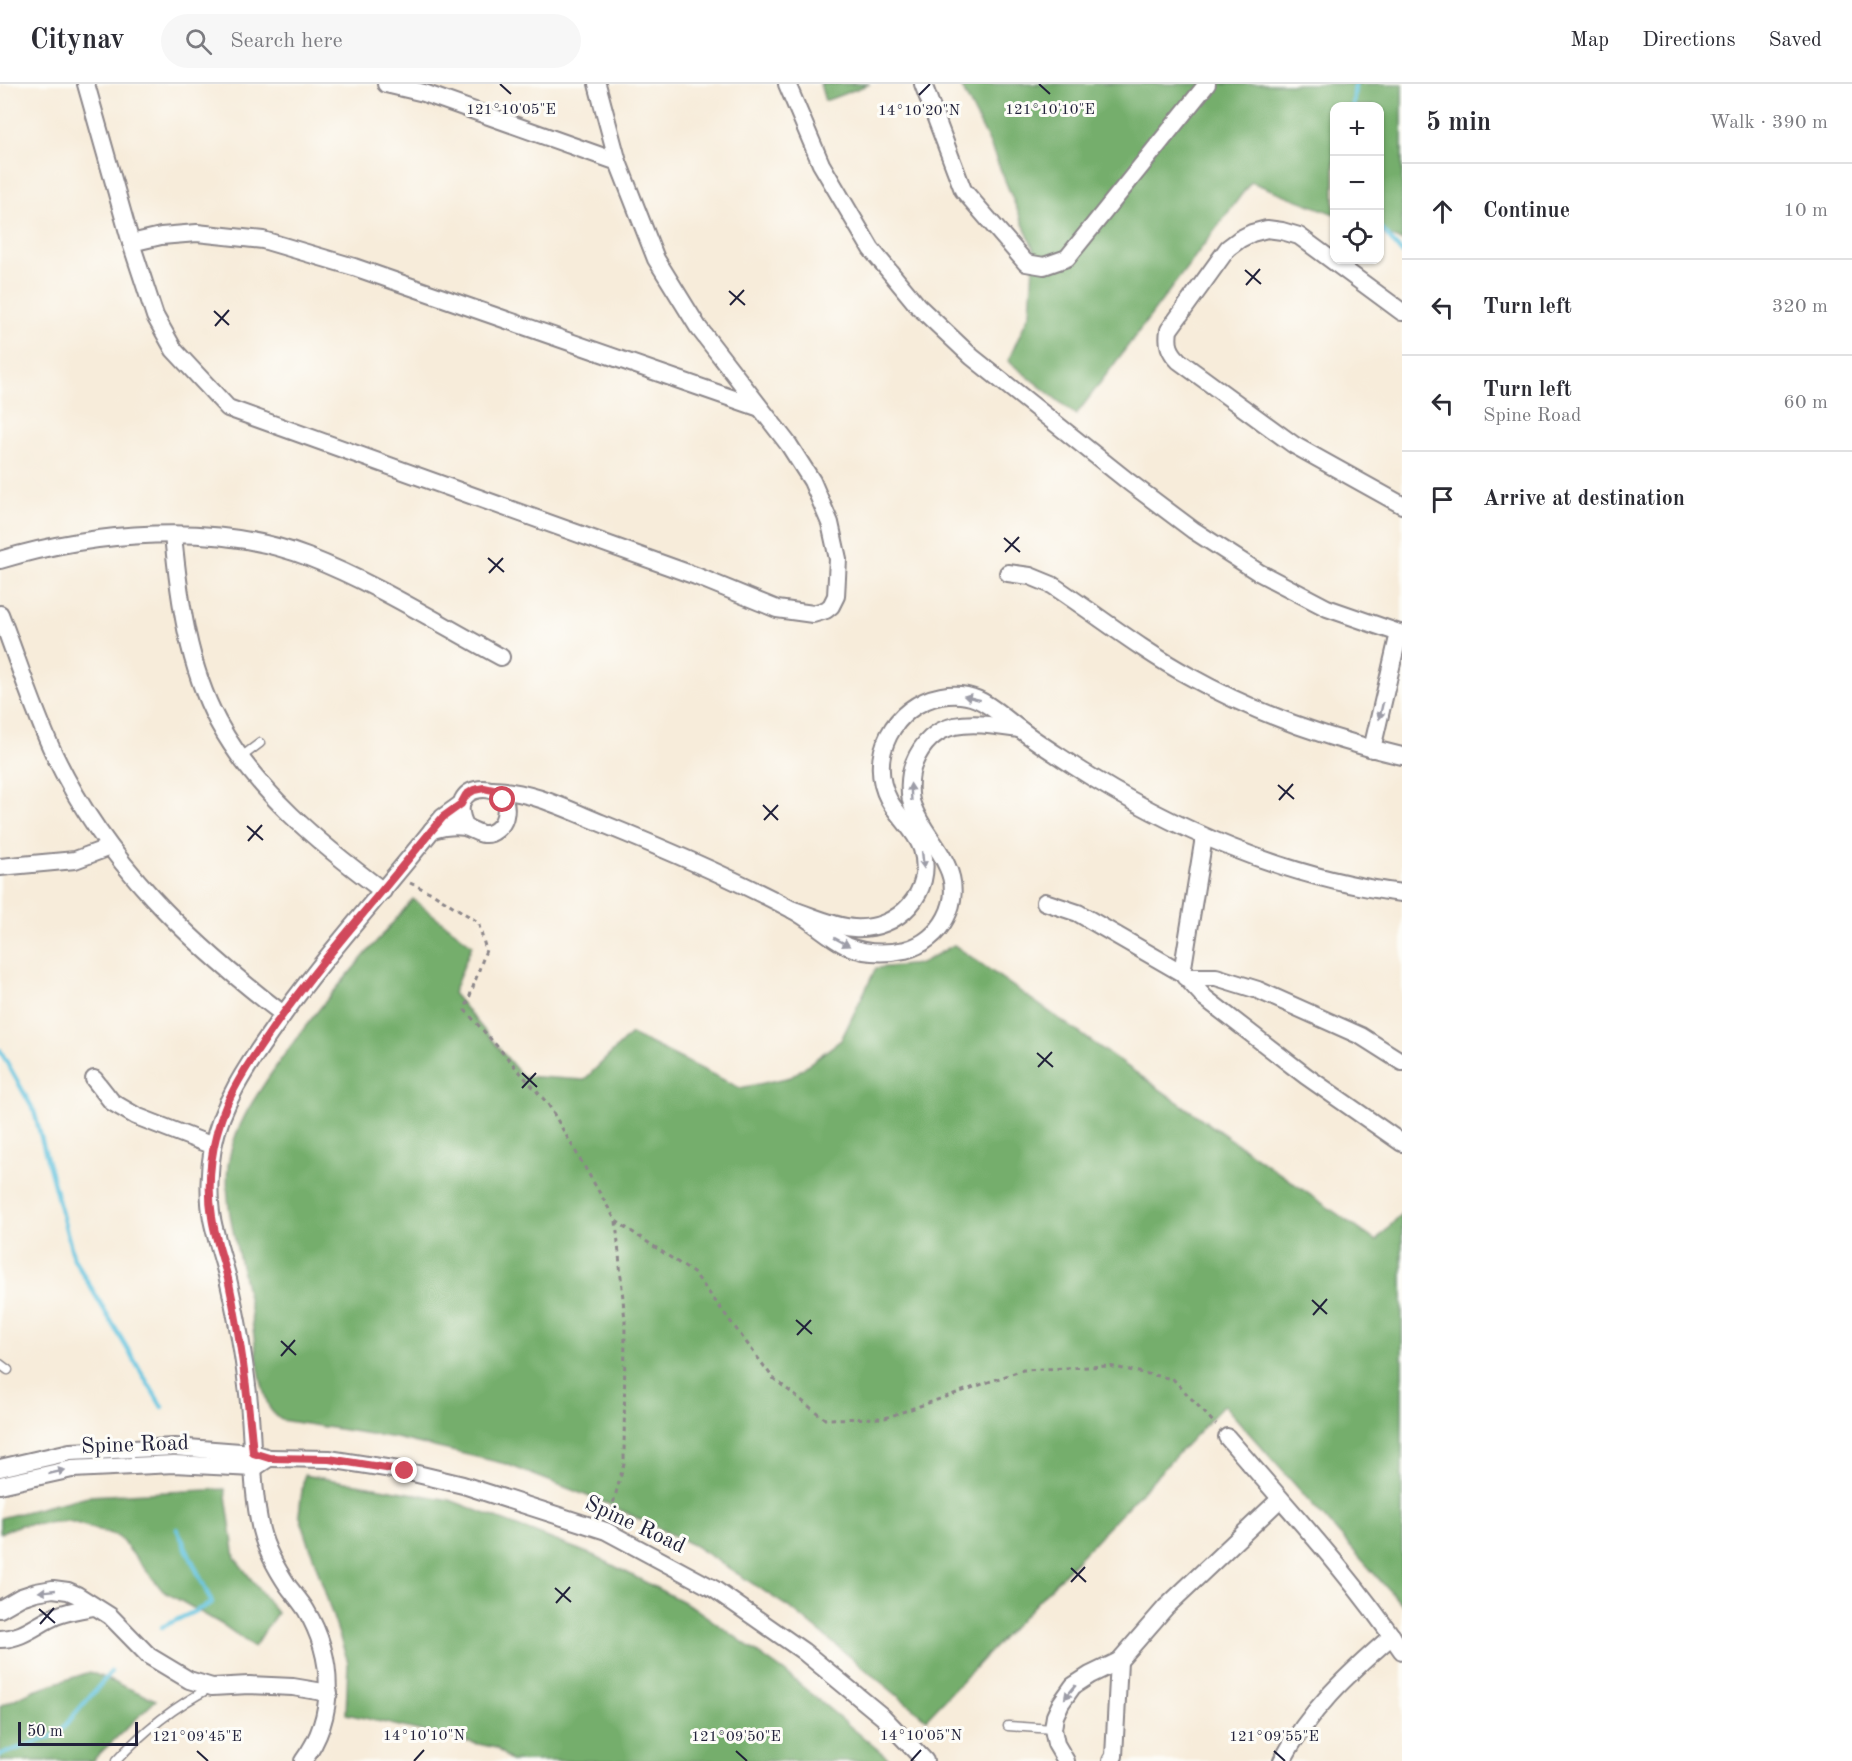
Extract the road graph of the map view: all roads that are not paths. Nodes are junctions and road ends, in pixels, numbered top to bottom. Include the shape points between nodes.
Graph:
1 (86, 84) edge
2 (386, 84) edge
3 (597, 84) edge
4 (787, 84) edge
5 (923, 84) edge
6 (1207, 84) edge
7 (618, 162) junction
8 (131, 243) junction
9 (1402, 312) edge
10 (761, 408) junction
11 (1402, 505) edge
12 (173, 535) junction
13 (0, 560) edge
14 (1008, 573) dead end
15 (0, 614) edge
16 (1400, 634) edge
17 (501, 657) dead end
18 (1020, 729) junction
19 (260, 743) dead end
20 (1372, 749) junction
21 (1402, 755) edge
22 (240, 758) junction
23 (493, 790) junction
24 (537, 798) junction
25 (461, 804) junction
26 (506, 814) junction
27 (466, 827) junction
28 (432, 830) junction
29 (1204, 837) junction
30 (110, 847) junction
31 (0, 867) edge
32 (383, 891) junction
33 (1402, 892) edge
34 (1045, 902) dead end
35 (793, 910) junction
36 (1184, 975) junction
37 (283, 1014) junction
38 (1402, 1062) edge
39 (94, 1079) dead end
40 (1402, 1143) edge
41 (213, 1146) junction
42 (0, 1364) edge
43 (8, 1370) dead end
44 (1227, 1437) road end
45 (258, 1460) junction
46 (0, 1468) edge
47 (0, 1485) edge
48 (1280, 1498) junction
49 (93, 1606) junction
50 (0, 1609) edge
51 (1392, 1636) junction
52 (0, 1639) edge
53 (1402, 1651) edge
54 (1119, 1662) junction
55 (212, 1687) junction
56 (328, 1693) junction
57 (1008, 1726) dead end
58 (1053, 1729) junction
59 (116, 1761) edge
60 (303, 1761) edge
61 (925, 1761) edge
62 (1066, 1761) edge
63 (1111, 1761) edge
64 (1282, 1761) edge

1 - 8 street
2 - 7 street via 424,93
3 - 7 street
4 - 16 street via 821,164 871,249 918,306 972,357 1129,482 1249,566 1327,608
5 - 6 street via 963,190 1026,263 1044,266 1067,258
7 - 10 street via 656,259 698,327
8 - 10 street via 197,233 263,240 354,267
8 - 10 street via 155,316 174,350 228,408 696,576 777,609 813,614 826,610 836,596 837,560 830,523 812,481
9 - 11 street via 1299,237 1267,229 1228,248 1169,330 1167,343 1179,361 1294,445
12 - 13 street via 87,540
12 - 17 street via 222,536 307,556
12 - 22 street via 177,582 201,681
14 - 20 street via 1052,585 1188,676 1241,703 1302,728
15 - 30 street via 54,754
16 -> 20 street
18 - 29 street via 1086,773
35 -> 18 street via 848,946 866,952 887,954 924,943 937,933 949,915 952,880 911,805 912,770 918,754 945,728 964,723
18 -> 35 street via 992,706 963,695 942,696 907,711 887,738 880,758 889,801 922,848 925,869 916,898 891,921 855,928
19 - 22 lane
20 - 21 street
22 - 32 street via 301,825
23 - 24 street via 510,790
23 - 25 street via 474,790
23 - 26 street via 503,800
24 - 26 street
24 - 35 street via 658,846
25 - 27 street via 460,816
25 - 28 street
26 - 27 street via 501,826 491,833 478,834
27 - 28 street
28 - 32 street
29 - 33 street via 1332,880
29 - 36 street
30 - 31 street via 75,860
30 - 37 street via 189,937
32 - 37 street
34 - 36 street via 1078,913
36 - 38 street via 1216,977 1258,990 1361,1036
36 - 40 street via 1205,998 1306,1076
37 - 41 street via 226,1105
39 - 41 street via 112,1102 136,1116
41 - 45 street via 212,1217 241,1341
42 - 43 lane
44 - 48 street
45 - 46 street, Spine Road via 175,1447 70,1452
47 -> 45 street, Spine Road via 72,1469
45 - 56 street via 261,1530 271,1558 306,1609 319,1636 327,1665
45 - 61 street, Spine Road via 329,1459 405,1471 463,1485 606,1532 714,1589 803,1651 883,1717
48 - 51 street
48 - 54 street via 1166,1607
49 -> 50 street via 78,1595 53,1589 21,1597
49 - 52 street via 54,1617 26,1634
49 - 55 street via 110,1616 149,1656 189,1680
51 - 53 street
51 - 64 street via 1323,1701
54 -> 58 street via 1074,1686 1061,1703
54 - 63 street
55 - 56 street via 293,1687
55 - 59 lane via 186,1700 137,1738
56 - 60 street via 318,1738
57 - 58 lane
58 - 62 street

